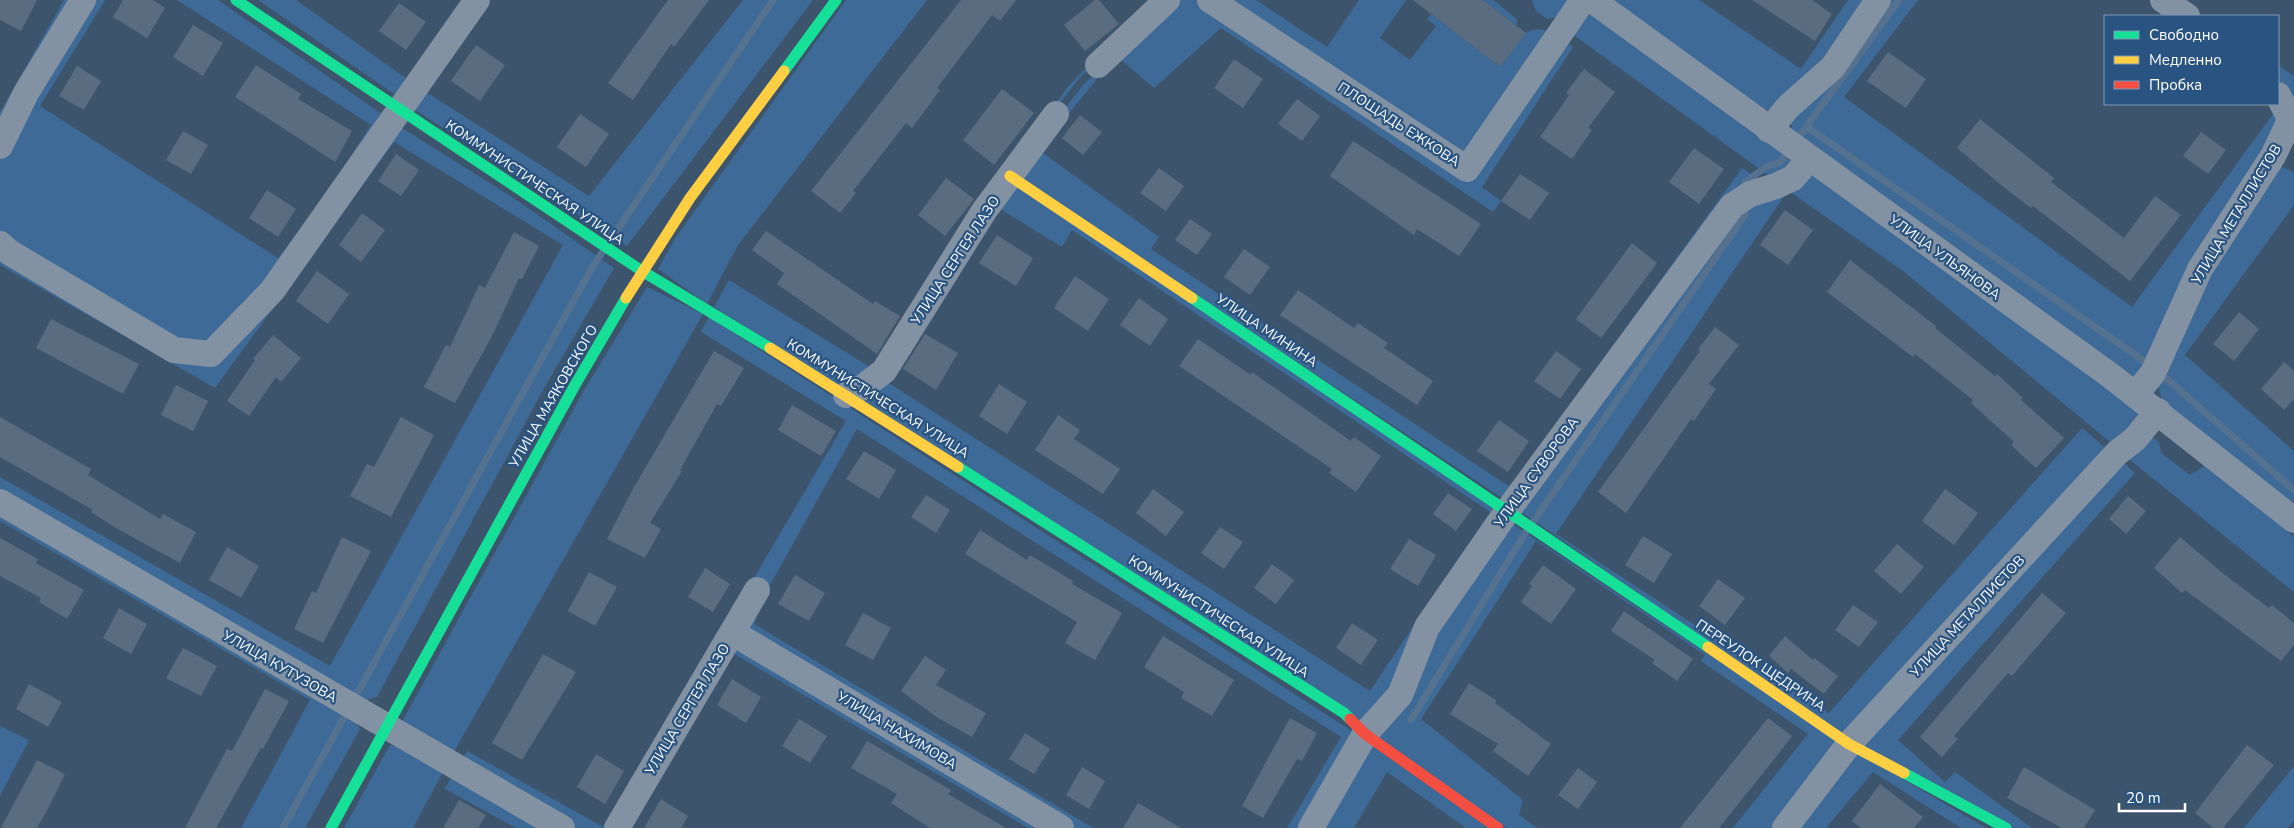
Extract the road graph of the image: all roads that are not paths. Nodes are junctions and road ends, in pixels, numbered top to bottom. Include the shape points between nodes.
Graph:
1 (83, 0) edge
2 (236, 0) edge
3 (477, 0) edge
4 (836, 0) edge
5 (1167, 0) edge
6 (1210, 0) edge
7 (1583, 0) edge
8 (1592, 0) edge
9 (1878, 0) edge
10 (2163, 0) edge
11 (2186, 15) edge
12 (1098, 65) dead end
13 (2279, 96) edge
14 (399, 110) junction
15 (1056, 114) dead end
16 (2292, 115) edge
17 (1769, 130) junction
18 (0, 146) edge
19 (1809, 159) junction
20 (2284, 161) edge
21 (1010, 176) junction
22 (0, 244) edge
23 (642, 272) junction
24 (2136, 394) junction
25 (846, 395) junction
26 (2158, 411) junction
27 (0, 502) edge
28 (1508, 510) junction
29 (2294, 520) edge
30 (757, 590) dead end
31 (733, 633) junction
32 (386, 728) junction
33 (1365, 734) junction
34 (1849, 744) junction
35 (331, 828) edge
36 (562, 828) edge
37 (617, 828) edge
38 (1061, 828) edge
39 (1311, 828) edge
40 (1498, 828) edge
41 (1785, 828) edge
42 (2006, 828) edge

1 - 18 street via 26,93
2 - 14 street, КОММУНИСТИЧЕСКАЯ УЛИЦА
3 - 14 street
4 - 23 street, УЛИЦА МАЯКОВСКОГО via 690,198
5 - 12 street
6 - 7 street, ПЛОЩАДЬ ЕЖКОВА via 1467,169
8 - 17 street, УЛИЦА УЛЬЯНОВА
9 - 17 street via 1833,68 1788,106
10 - 11 street
13 - 16 street
14 - 22 street via 272,291 212,354 174,350
14 - 23 street, КОММУНИСТИЧЕСКАЯ УЛИЦА
15 - 21 street, УЛИЦА СЕРГЕЯ ЛАЗО
16 - 20 street, УЛИЦА МЕТАЛЛИСТОВ
17 - 19 street, УЛИЦА УЛЬЯНОВА
19 - 24 street, УЛИЦА УЛЬЯНОВА
19 - 28 street, УЛИЦА СУВОРОВА via 1793,178 1750,194 1732,206
20 - 24 street, УЛИЦА МЕТАЛЛИСТОВ via 2200,269 2153,373
21 - 25 street, УЛИЦА СЕРГЕЯ ЛАЗО via 984,211 884,371
21 - 28 street, УЛИЦА МИНИНА
23 - 25 street, КОММУНИСТИЧЕСКАЯ УЛИЦА
23 - 32 street, УЛИЦА МАЯКОВСКОГО via 575,385
24 - 26 street, УЛИЦА УЛЬЯНОВА
25 - 33 street, КОММУНИСТИЧЕСКАЯ УЛИЦА via 1344,714
26 - 29 street, УЛИЦА УЛЬЯНОВА
26 - 34 street, УЛИЦА МЕТАЛЛИСТОВ
27 - 32 street, УЛИЦА КУТУЗОВА
28 - 33 street, УЛИЦА СУВОРОВА via 1427,627 1400,695
28 - 34 street, ПЕРЕУЛОК ЩЕДРИНА
30 - 31 street, УЛИЦА СЕРГЕЯ ЛАЗО
31 - 37 street, УЛИЦА СЕРГЕЯ ЛАЗО
31 - 38 street, УЛИЦА НАХИМОВА
32 - 35 street, УЛИЦА МАЯКОВСКОГО
32 - 36 street, УЛИЦА КУТУЗОВА
33 - 39 street, УЛИЦА СУВОРОВА
33 - 40 street, КОММУНИСТИЧЕСКАЯ УЛИЦА
34 - 41 street, УЛИЦА МЕТАЛЛИСТОВ
34 - 42 street, ПЕРЕУЛОК ЩЕДРИНА

